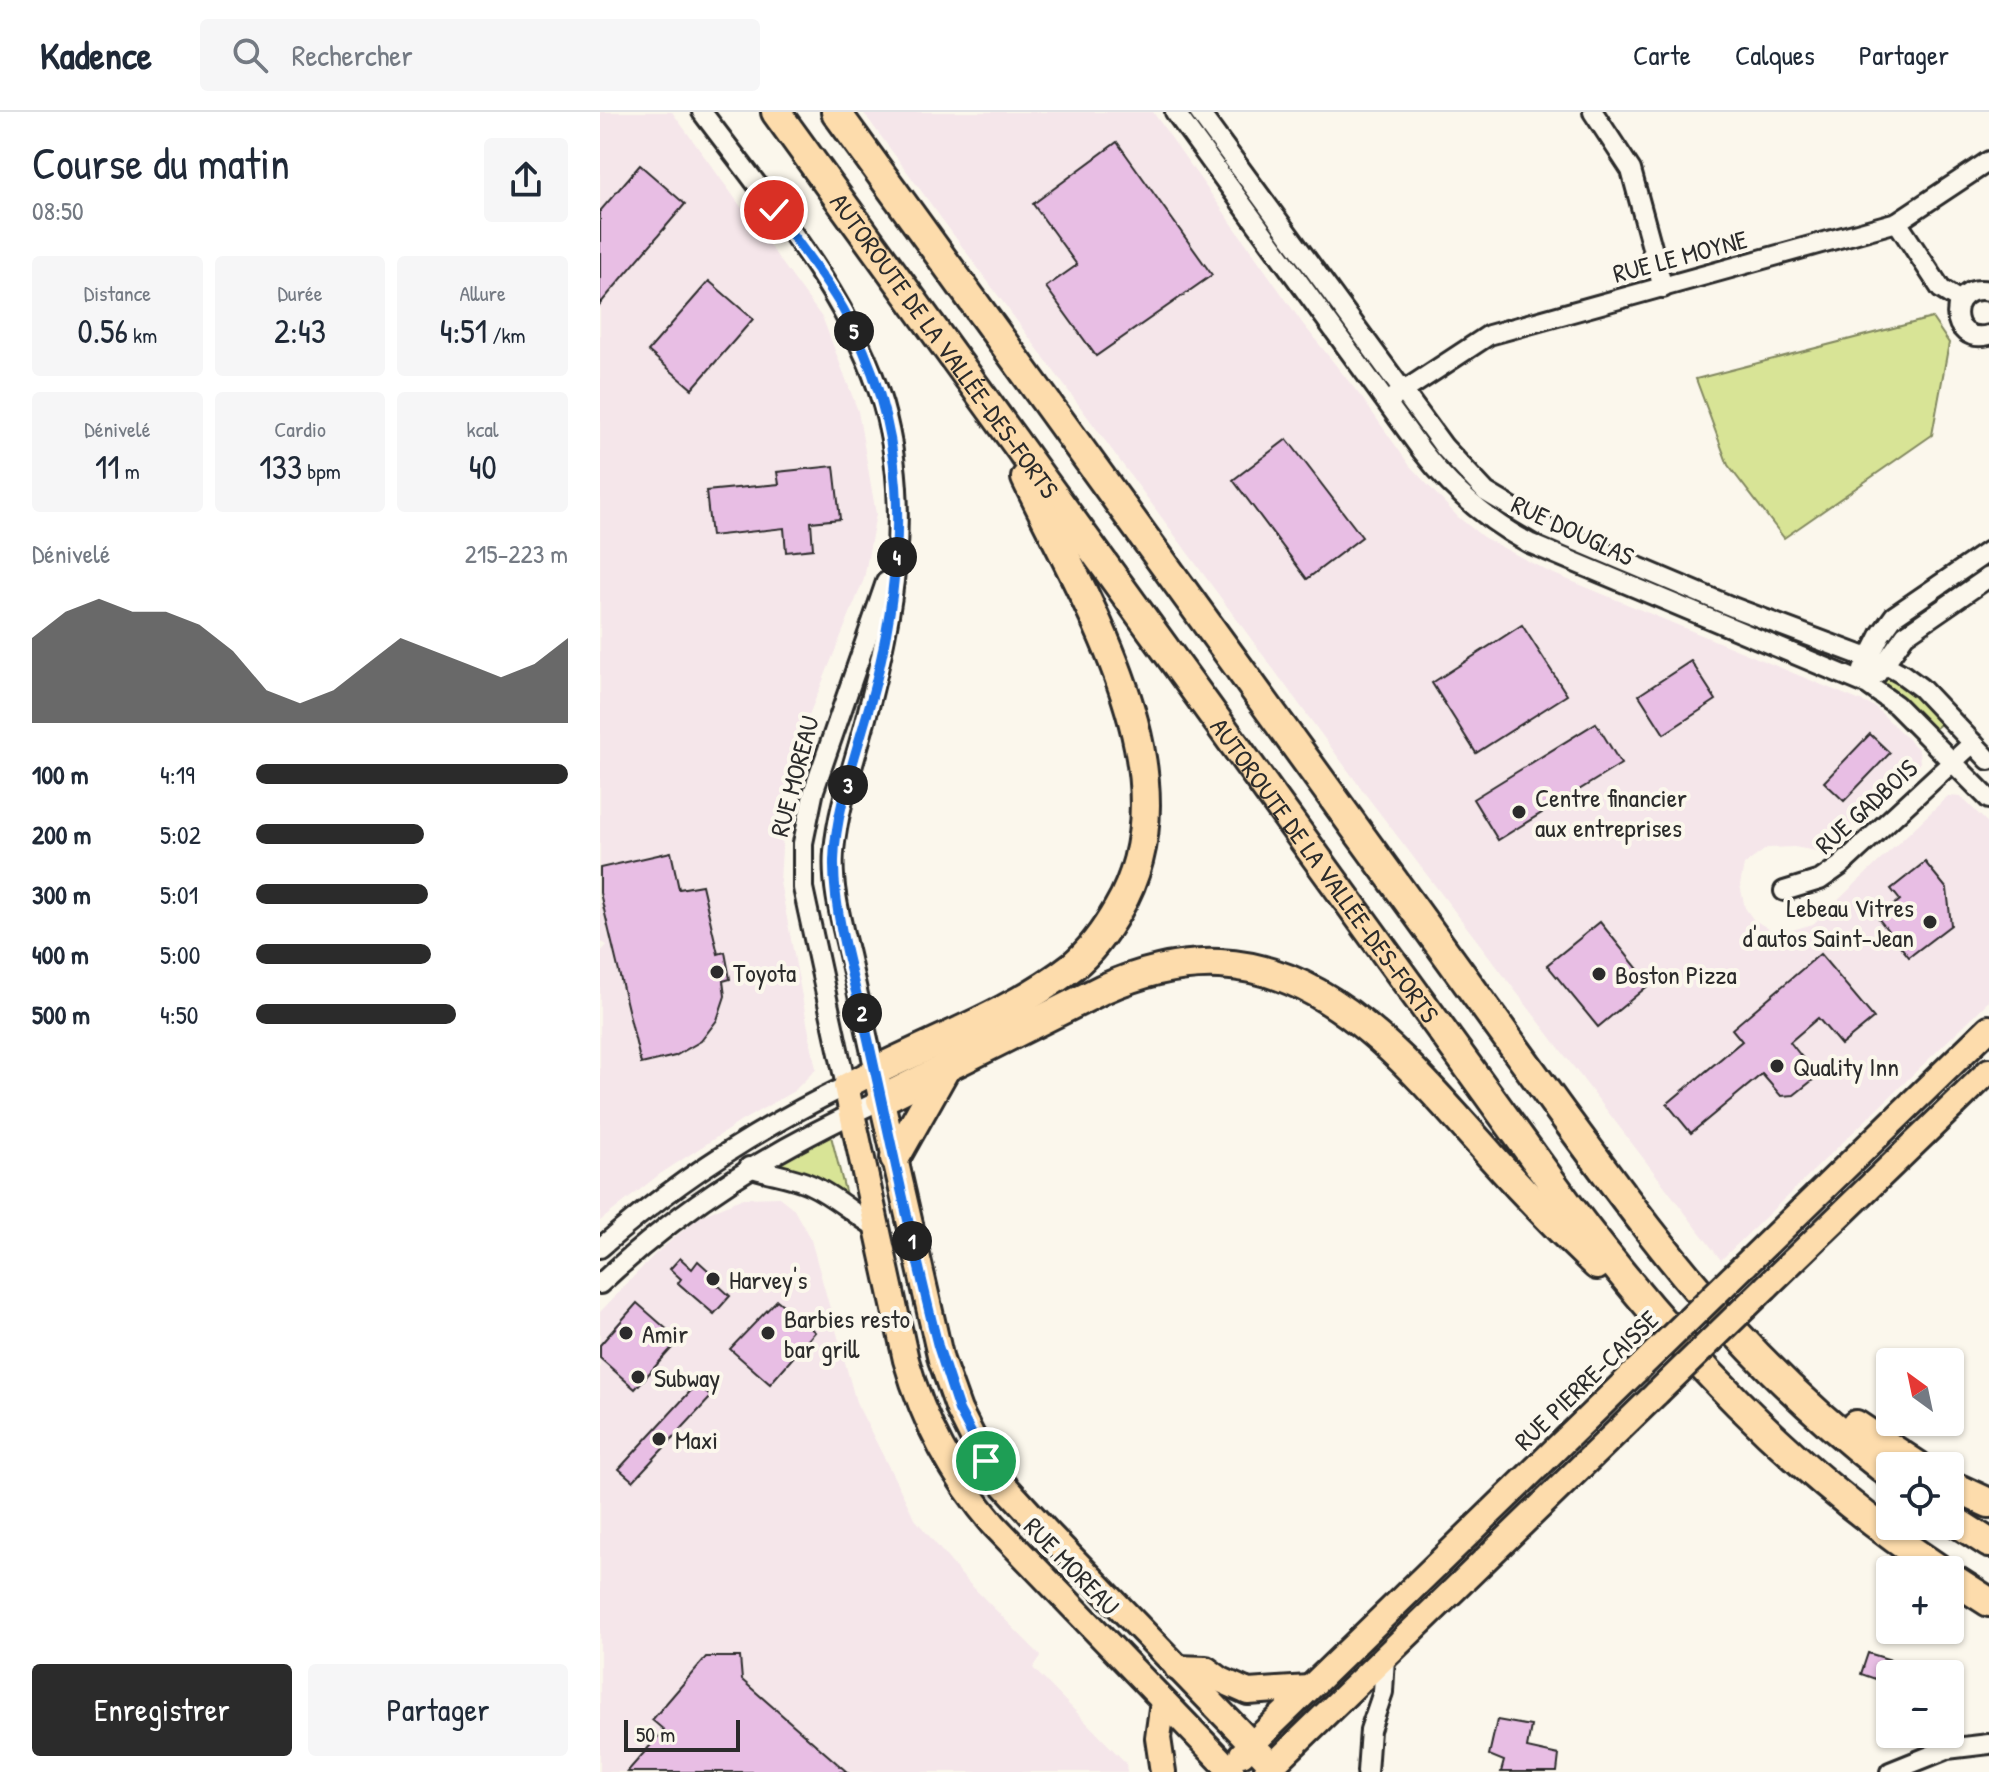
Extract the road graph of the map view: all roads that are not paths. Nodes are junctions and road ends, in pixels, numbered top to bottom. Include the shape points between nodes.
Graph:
1 (702, 112) edge
2 (776, 112) edge
3 (836, 112) edge
4 (1175, 112) edge
5 (1199, 112) edge
6 (1593, 112) edge
7 (1989, 161) edge
8 (1897, 222) junction
9 (1663, 288) junction
10 (1989, 291) edge
11 (1960, 301) junction
12 (1989, 335) edge
13 (1402, 392) junction
14 (1386, 403) junction
15 (996, 415) junction
16 (899, 537) junction
17 (1989, 551) edge
18 (1989, 577) edge
19 (1877, 662) junction
20 (1863, 683) junction
21 (1973, 743) junction
22 (1989, 760) edge
23 (1952, 763) junction
24 (1989, 799) edge
25 (1784, 891) dead end
26 (1989, 1028) edge
27 (875, 1071) junction
28 (944, 1071) junction
29 (1989, 1071) edge
30 (846, 1086) junction
31 (881, 1100) junction
32 (852, 1114) junction
33 (895, 1158) junction
34 (749, 1167) junction
35 (1628, 1201) junction
36 (876, 1227) junction
37 (600, 1248) edge
38 (600, 1284) edge
39 (1682, 1346) junction
40 (1898, 1452) edge
41 (1876, 1462) edge
42 (1964, 1491) edge
43 (1989, 1503) edge
44 (1964, 1527) edge
45 (1989, 1543) edge
46 (1921, 1556) edge
47 (1964, 1586) edge
48 (1989, 1602) edge
49 (1385, 1657) junction
50 (1177, 1668) junction
51 (1309, 1688) junction
52 (1163, 1701) junction
53 (1989, 1744) edge
54 (1251, 1745) junction
55 (1227, 1770) edge
56 (1273, 1770) edge
57 (1163, 1772) edge
58 (1367, 1772) edge
59 (1890, 1772) edge

1 - 16 street, RUE MOREAU via 823,279 860,343 892,443
2 - 15 highway, AUTOROUTE DE LA VALLÉE-DES-FORTS
3 - 35 highway, AUTOROUTE DE LA VALLÉE-DES-FORTS
4 - 14 street, RUE DOUGLAS
5 - 13 street, RUE DOUGLAS
6 - 9 street via 1631,170
7 - 8 street, RUE LE MOYNE
8 - 9 street, RUE LE MOYNE
8 - 11 street via 1941,289
9 - 13 street, RUE LE MOYNE via 1489,335
10 - 11 street via 1973,291
11 - 12 street via 1956,315 1962,328 1974,336
13 - 14 street, RUE LE MOYNE
13 - 19 street, RUE DOUGLAS via 1464,472 1524,516
14 - 20 street, RUE DOUGLAS via 1457,493 1509,532
15 - 27 highway via 1119,682 1145,778 1144,834 1120,905 1075,964 1013,1005
15 - 39 highway, AUTOROUTE DE LA VALLÉE-DES-FORTS via 1569,1206
16 - 27 street, RUE MOREAU via 881,660 839,822 834,862 838,904
16 - 30 street, RUE MOREAU via 814,790 803,843 803,888
17 - 19 street via 1894,616 1881,634
18 - 19 street via 1912,629
19 - 20 street
19 - 21 street, RUE DOUGLAS via 1921,688
20 - 23 street, RUE DOUGLAS via 1896,705
21 - 22 street, RUE DOUGLAS
21 - 23 street, RUE GADBOIS
23 - 24 street, RUE DOUGLAS
23 - 25 street, RUE GADBOIS via 1829,874
26 - 51 main road, RUE PIERRE-CAISSE, bridge
27 - 30 main road
27 - 31 main road, RUE MOREAU
28 - 31 highway
28 - 33 highway
28 - 39 highway via 1103,989 1154,970 1216,963 1286,978 1341,1007 1388,1047 1541,1212
29 - 49 main road, bridge
30 - 32 main road, RUE MOREAU
30 - 37 street via 711,1162
31 - 32 street
31 - 33 main road, RUE MOREAU
32 - 34 street
32 - 36 main road, RUE MOREAU
33 - 50 main road, RUE MOREAU via 941,1360 971,1436 1015,1498
34 - 36 street via 810,1184
34 - 38 street via 682,1214
35 - 40 highway via 1767,1352 1829,1405
35 - 41 highway, AUTOROUTE DE LA VALLÉE-DES-FORTS via 1738,1336
36 - 52 main road, RUE MOREAU via 912,1382 950,1467 994,1525
39 - 46 highway, AUTOROUTE DE LA VALLÉE-DES-FORTS via 1780,1445
42 - 43 highway
44 - 45 highway
47 - 48 highway
49 - 56 main road
49 - 58 street
50 - 51 main road via 1206,1669 1248,1692
50 - 54 main road, RUE MOREAU
51 - 54 main road, RUE PIERRE-CAISSE
52 - 55 main road, RUE MOREAU
52 - 57 main road via 1158,1738
53 - 59 street via 1947,1749
54 - 55 main road, RUE PIERRE-CAISSE
54 - 56 main road, RUE MOREAU

